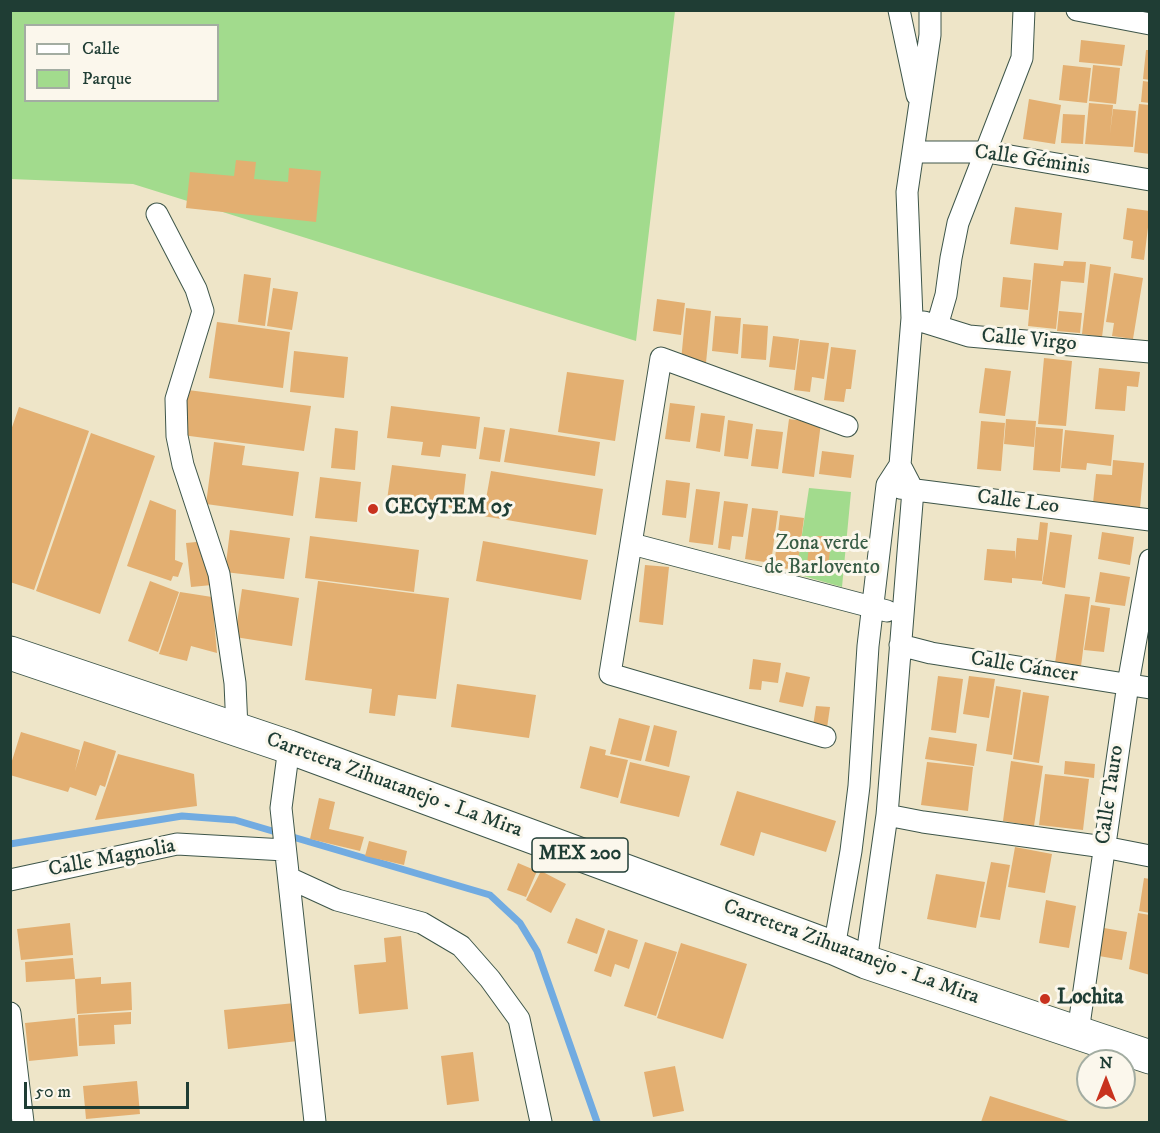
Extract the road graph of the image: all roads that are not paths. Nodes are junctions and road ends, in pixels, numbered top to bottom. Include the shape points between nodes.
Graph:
1 (898, 10) edge
2 (930, 10) edge
3 (1024, 10) edge
4 (1077, 10) edge
5 (1149, 24) edge
6 (920, 107) junction
7 (913, 152) junction
8 (987, 152) junction
9 (1149, 180) edge
10 (156, 214) dead end
11 (912, 318) junction
12 (937, 326) junction
13 (1149, 352) edge
14 (847, 426) dead end
15 (900, 465) junction
16 (886, 485) junction
17 (913, 490) junction
18 (1149, 520) edge
19 (632, 544) junction
20 (1149, 560) edge
21 (873, 609) junction
22 (904, 614) junction
23 (900, 645) junction
24 (10, 653) edge
25 (1128, 684) junction
26 (1149, 688) edge
27 (237, 729) junction
28 (825, 737) dead end
29 (289, 747) junction
30 (886, 815) junction
31 (285, 847) junction
32 (1104, 847) junction
33 (1149, 856) edge
34 (289, 878) junction
35 (10, 880) edge
36 (834, 948) junction
37 (866, 962) junction
38 (10, 1013) edge
39 (1078, 1032) junction
40 (1149, 1057) edge
41 (23, 1122) edge
42 (315, 1122) edge
43 (535, 1122) edge

1 - 6 street
2 - 6 street
3 - 8 street via 1022,58
4 - 5 street
6 - 7 street
7 - 8 street, Calle Géminis
7 - 11 street via 907,192
8 - 9 street, Calle Géminis
8 - 12 street via 958,223
10 - 27 street via 196,289 203,311 177,399 177,436 219,574 235,682
11 - 12 street, Calle Virgo
11 - 15 street
12 - 13 street, Calle Virgo via 969,336
14 - 19 street via 661,358
15 - 16 street
15 - 17 street
16 - 17 street, Calle Leo
16 - 21 street
17 - 18 street, Calle Leo
17 - 22 street
19 - 21 street
19 - 28 street via 610,674
20 - 25 street, Calle Tauro
21 - 22 street
21 - 36 street via 859,786
22 - 23 street
23 - 25 street, Calle Cáncer
23 - 30 street
24 - 27 highway, Carretera Zihuatanejo - La Mira / MEX 200
25 - 26 street, Calle Cáncer
25 - 32 street, Calle Tauro
27 - 29 highway, Carretera Zihuatanejo - La Mira / MEX 200
29 - 31 street via 281,808
29 - 36 highway, Carretera Zihuatanejo - La Mira / MEX 200
30 - 32 street
30 - 37 street
31 - 34 street
31 - 35 street, Calle Magnolia via 177,844
32 - 33 street
32 - 39 street, Calle Tauro
34 - 42 street
34 - 43 street via 337,900 422,923 461,946 519,1019
36 - 37 highway, Carretera Zihuatanejo - La Mira / MEX 200
37 - 39 highway, Carretera Zihuatanejo - La Mira / MEX 200
38 - 41 street
39 - 40 highway, Carretera Zihuatanejo - La Mira / MEX 200

